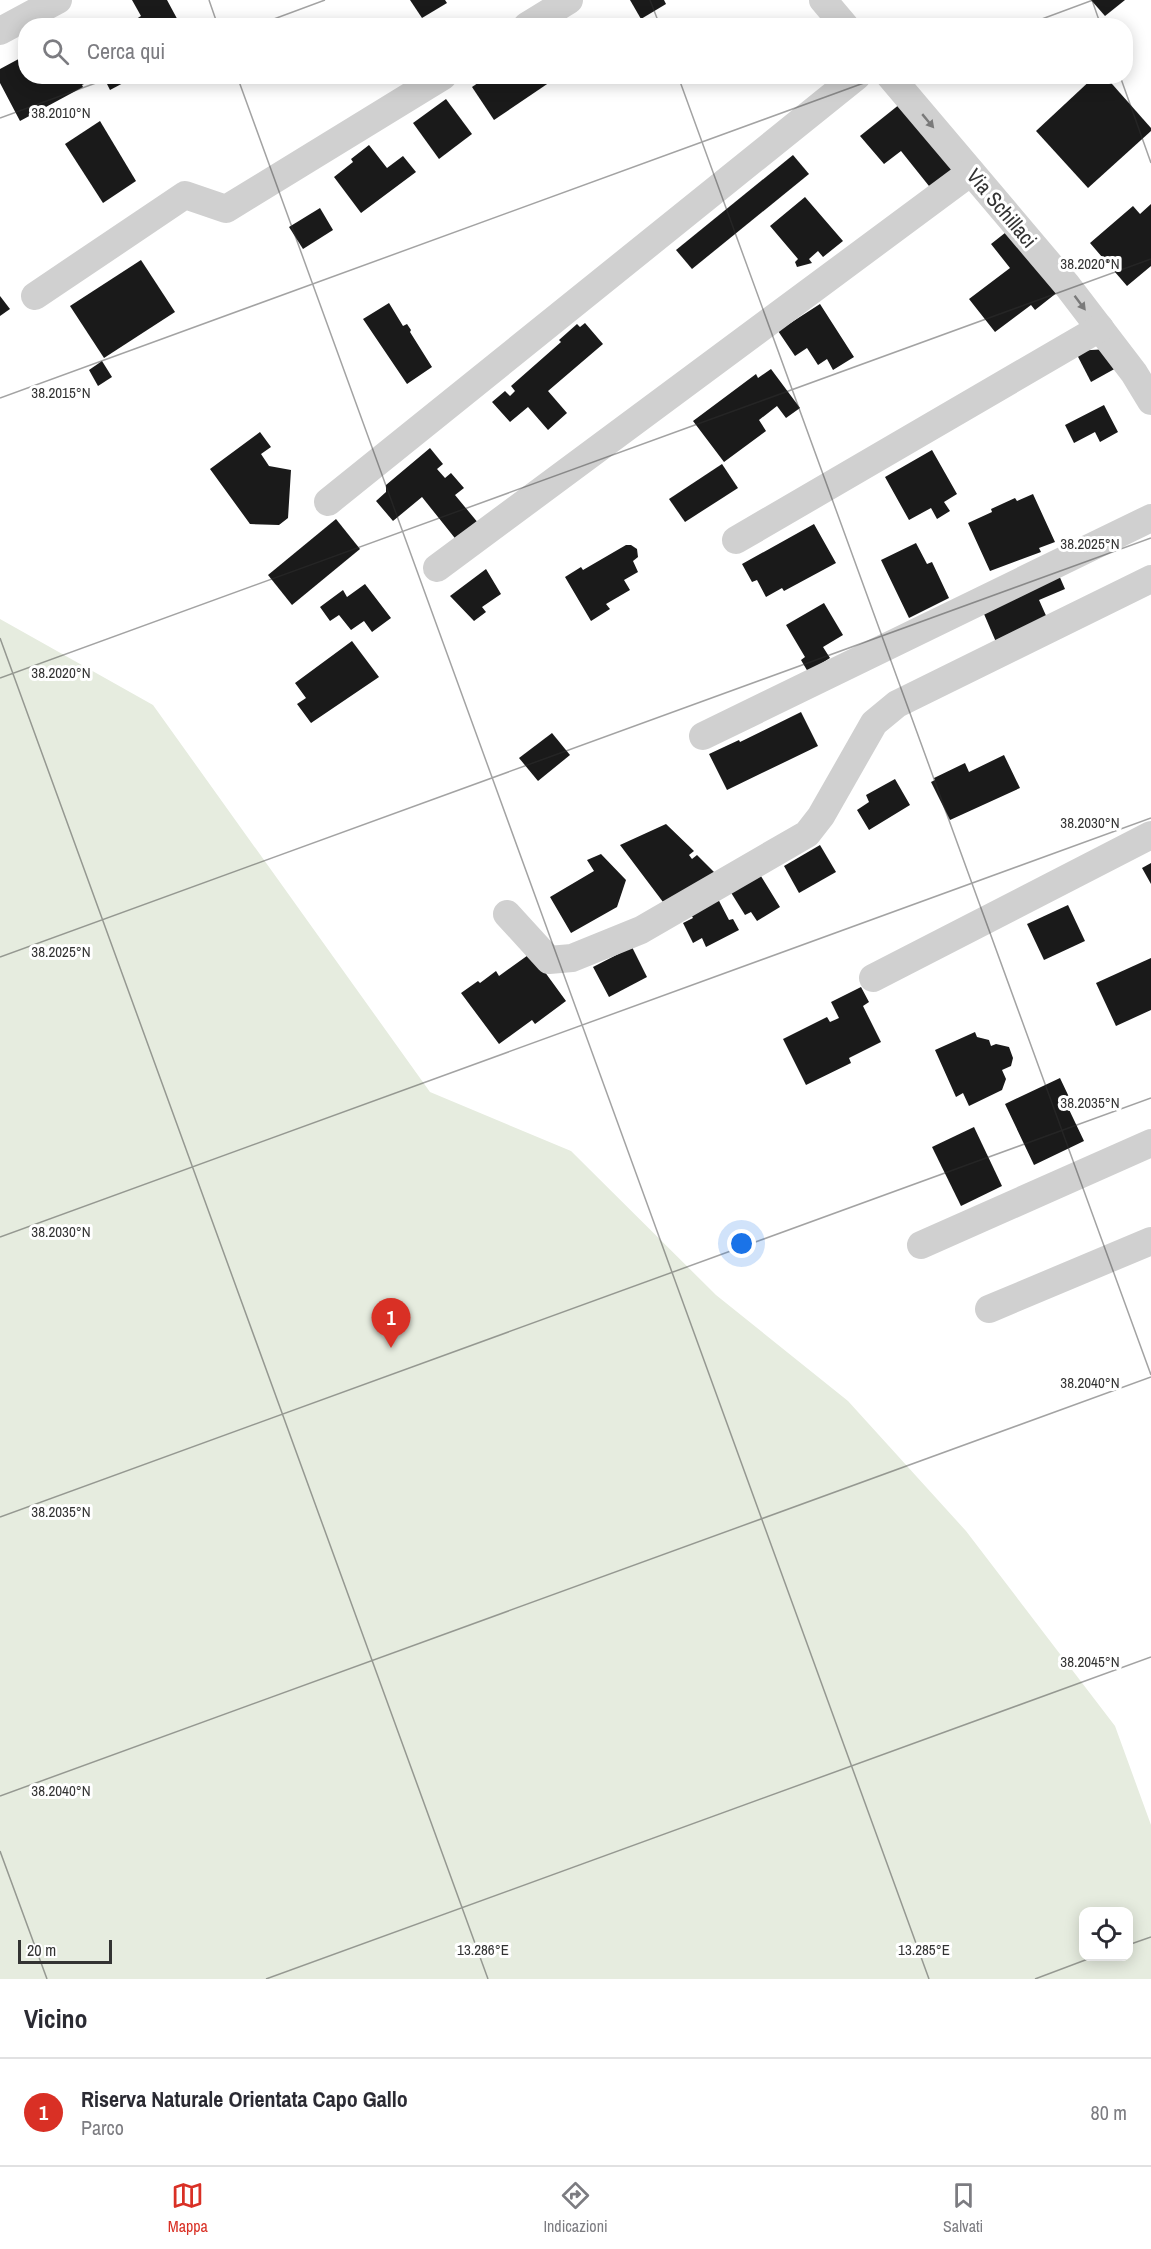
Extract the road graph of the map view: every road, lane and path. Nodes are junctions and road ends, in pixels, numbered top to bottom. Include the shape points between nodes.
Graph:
1 (58, 0) edge
2 (569, 0) edge
3 (823, 0) edge
4 (24, 18) edge
5 (540, 18) edge
6 (838, 18) edge
7 (18, 21) edge
8 (0, 31) edge
9 (430, 84) edge
10 (847, 84) edge
11 (897, 84) edge
12 (971, 172) junction
13 (35, 296) dead end
14 (1100, 328) junction
15 (1151, 401) edge
16 (328, 502) dead end
17 (1151, 518) edge
18 (736, 540) dead end
19 (437, 568) dead end
20 (1151, 579) edge
21 (703, 736) dead end
22 (1151, 834) edge
23 (507, 914) dead end
24 (873, 978) dead end
25 (1151, 1143) edge
26 (1151, 1241) edge
27 (921, 1245) dead end
28 (989, 1309) dead end

1 - 4 street
2 - 5 street
3 - 6 street
7 - 8 street
9 - 13 street via 226,209 185,195
10 - 16 street
11 -> 12 street, Via Schillaci
12 -> 14 street, Via Schillaci
12 - 19 street
14 - 15 street, Via Schillaci
14 - 18 street
17 - 21 street
20 - 23 street via 897,704 873,723 807,834 641,930 572,958 549,960
22 - 24 street
25 - 27 street
26 - 28 street

